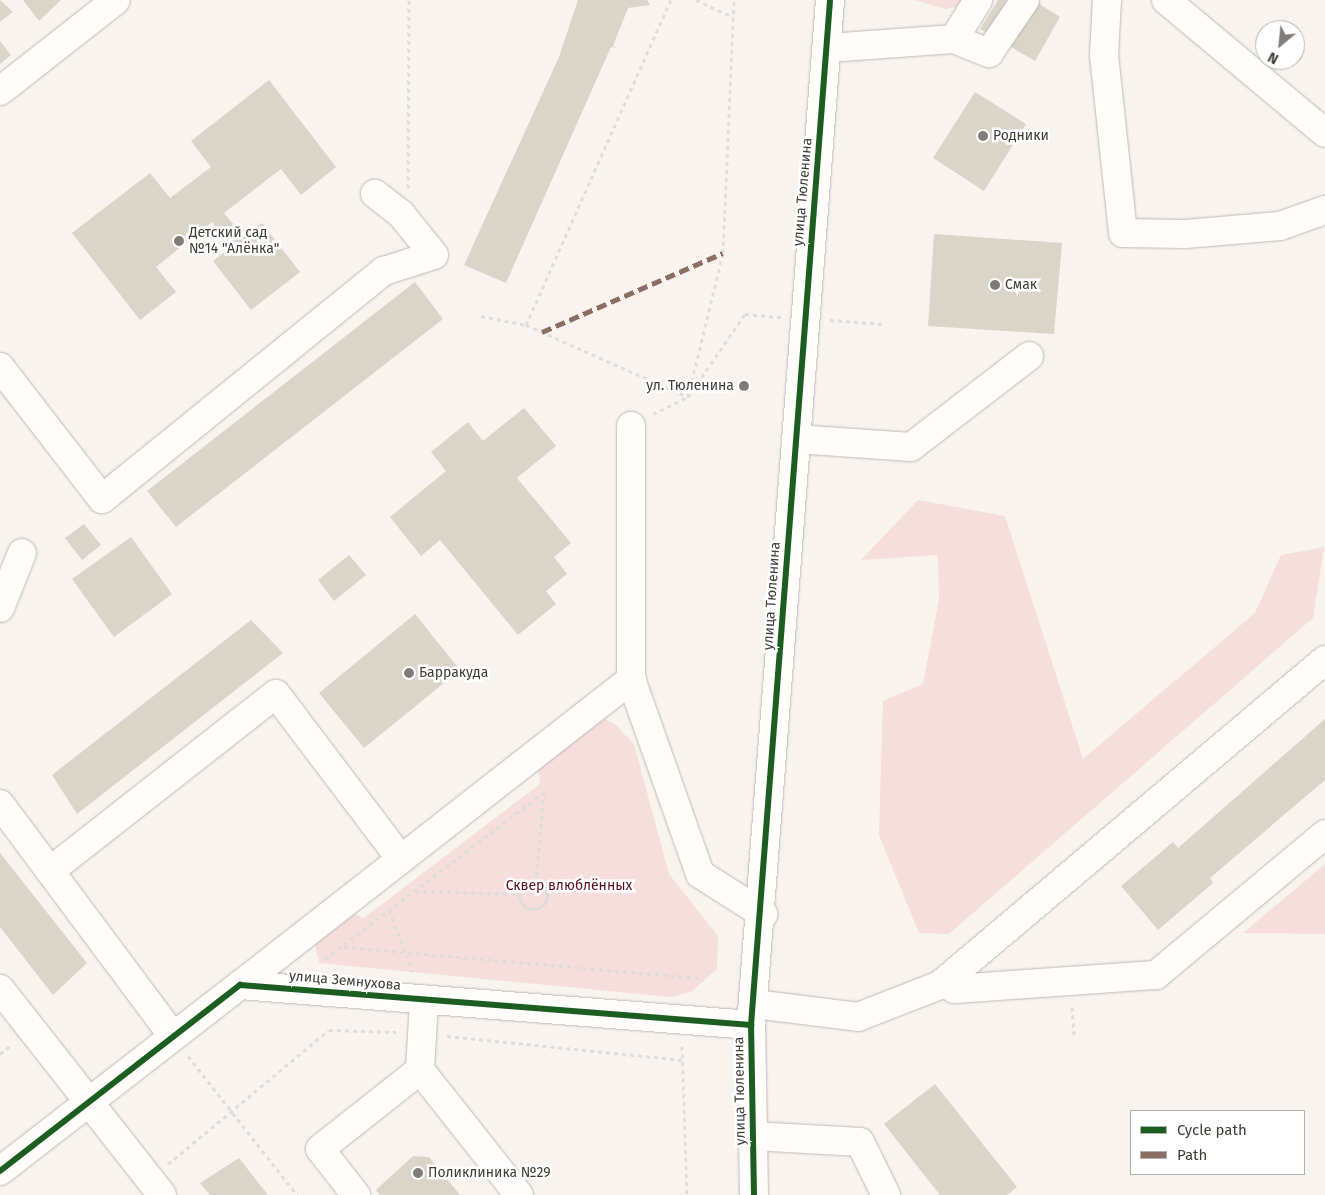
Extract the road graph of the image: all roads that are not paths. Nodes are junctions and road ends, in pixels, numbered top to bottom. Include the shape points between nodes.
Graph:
1 (116, 0) edge
2 (830, 0) edge
3 (978, 0) edge
4 (1025, 0) edge
5 (1107, 0) edge
6 (1166, 0) edge
7 (954, 39) junction
8 (828, 48) junction
9 (0, 91) edge
10 (1325, 133) edge
11 (375, 194) dead end
12 (1325, 210) edge
13 (1029, 356) dead end
14 (0, 368) edge
15 (631, 426) road end
16 (796, 439) junction
17 (22, 553) dead end
18 (0, 608) edge
19 (1325, 660) edge
20 (631, 679) junction
21 (0, 804) edge
22 (1325, 834) edge
23 (400, 859) junction
24 (50, 871) junction
25 (762, 914) junction
26 (240, 984) junction
27 (954, 989) dead end
28 (0, 990) edge
29 (424, 1001) junction
30 (752, 1015) junction
31 (172, 1035) junction
32 (420, 1070) junction
33 (88, 1102) junction
34 (753, 1136) junction
35 (0, 1171) edge
36 (162, 1195) edge
37 (356, 1195) edge
38 (519, 1195) edge
39 (754, 1195) edge
40 (886, 1195) edge

1 - 9 street
2 - 8 street, улица Тюленина
3 - 7 street
4 - 7 street via 989,54
5 - 12 street via 1104,55 1123,233 1185,234 1280,226
6 - 10 street
7 - 8 street
8 - 16 street, улица Тюленина
11 - 14 street via 401,214 434,256 384,271 102,499 48,422
13 - 16 street via 911,447
15 - 20 street
16 - 25 street, улица Тюленина
17 - 18 street
19 - 30 street, улица Земнухова via 940,985 858,1017
20 - 23 street
20 - 25 street via 700,874
21 - 24 street
22 - 27 street via 1156,975
23 - 24 street via 276,694
23 - 26 street
24 - 31 street
25 - 30 street, улица Тюленина
26 - 29 street, улица Земнухова
26 - 31 street
28 - 33 street
29 - 30 street, улица Земнухова via 681,1018
29 - 32 street
30 - 34 street, улица Тюленина
31 - 33 street
32 - 37 street via 320,1149
32 - 38 street
33 - 35 street
33 - 36 street
34 - 39 street, улица Тюленина
34 - 40 street via 860,1142

